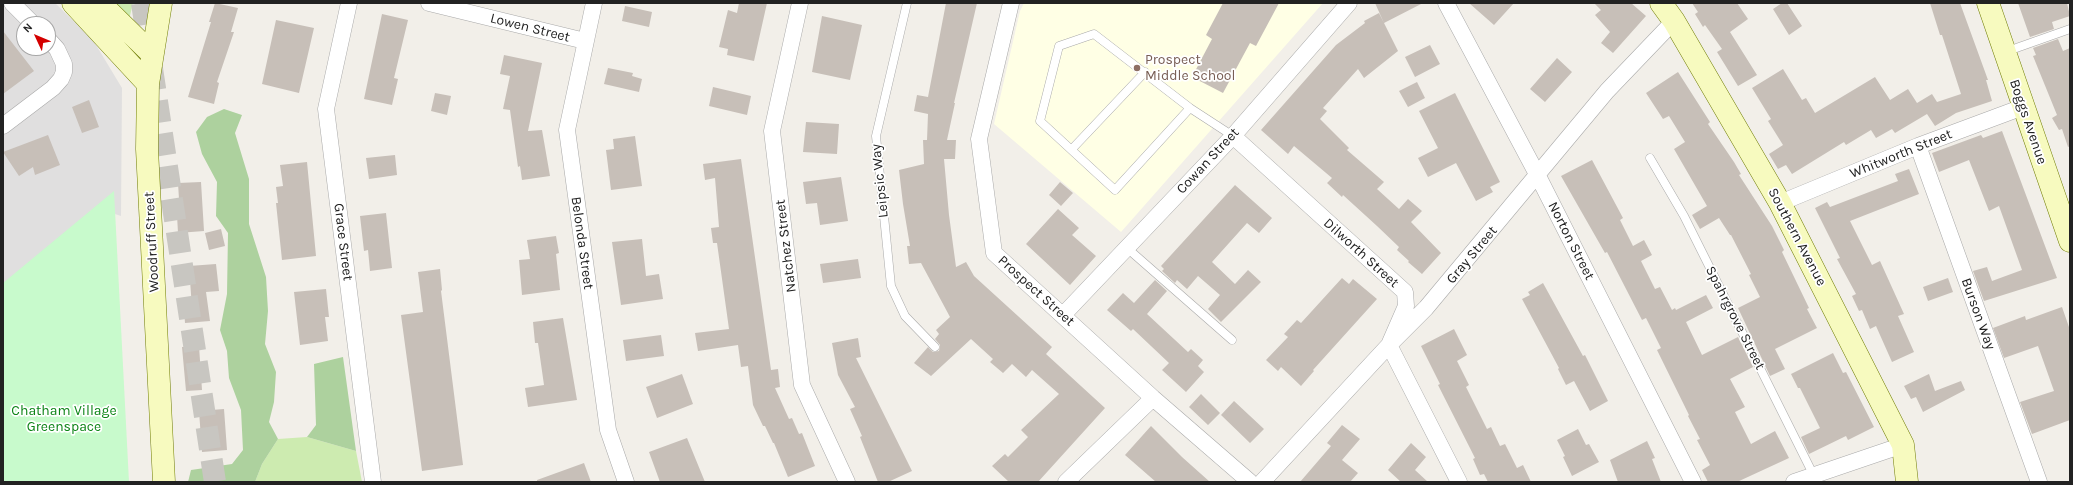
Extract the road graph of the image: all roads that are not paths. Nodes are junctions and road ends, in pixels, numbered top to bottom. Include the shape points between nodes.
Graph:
1 (12, 3) edge
2 (74, 3) edge
3 (100, 3) edge
4 (161, 3) edge
5 (349, 3) edge
6 (429, 3) edge
7 (594, 3) edge
8 (800, 3) edge
9 (907, 3) edge
10 (1011, 3) edge
11 (1348, 3) edge
12 (1446, 3) edge
13 (1661, 3) edge
14 (1988, 3) edge
15 (25, 16) edge
16 (1674, 21) junction
17 (2070, 29) edge
18 (585, 41) junction
19 (56, 48) edge
20 (2004, 52) junction
21 (152, 54) junction
22 (1145, 72) junction
23 (148, 84) junction
24 (2023, 107) junction
25 (1190, 108) junction
26 (3, 126) edge
27 (1233, 136) junction
28 (1918, 146) junction
29 (1072, 150) junction
30 (1650, 158) dead end
31 (1538, 176) junction
32 (1780, 203) junction
33 (2070, 241) edge
34 (1127, 248) junction
35 (1063, 315) junction
36 (1232, 340) dead end
37 (1389, 345) junction
38 (935, 347) dead end
39 (1153, 398) junction
40 (1903, 445) junction
41 (1814, 478) edge
42 (164, 482) edge
43 (373, 482) edge
44 (626, 482) edge
45 (846, 482) edge
46 (1066, 482) edge
47 (1250, 482) edge
48 (1262, 482) edge
49 (1459, 482) edge
50 (1693, 482) edge
51 (1794, 482) edge
52 (1907, 482) edge
53 (2039, 482) edge

1 - 15 street
2 - 23 street
3 - 21 street
4 - 21 street, Woodruff Street
5 - 43 street, Grace Street via 326,109
6 - 18 street, Lowen Street
7 - 18 street, Belonda Street
8 - 45 street, Natchez Street via 772,131 802,385
9 - 38 lane, Leipsic Way via 876,136 891,286 905,316
10 - 35 street, Prospect Street via 979,139 994,253
11 - 27 street, Cowan Street
12 - 31 street, Norton Street
13 - 16 street, Southern Avenue
14 - 20 street, Boggs Avenue
16 - 31 street, Gray Street via 1607,91
16 - 32 street, Southern Avenue
17 - 20 lane
18 - 44 street, Belonda Street via 567,130 608,430
19 - 26 street via 64,64 61,79
20 - 24 street, Boggs Avenue
21 - 23 street, Woodruff Street
22 - 25 lane
22 - 29 lane
22 - 29 lane via 1094,34 1059,46 1040,121
23 - 42 street, Woodruff Street via 147,149
24 - 28 street, Whitworth Street
24 - 33 street, Boggs Avenue
25 - 27 lane
25 - 29 lane via 1115,190
27 - 34 street, Cowan Street
27 - 37 street, Dilworth Street via 1405,292 1406,306
28 - 32 street, Whitworth Street
28 - 53 street, Burson Way
30 - 41 lane, Spahrgrove Street via 1684,216
31 - 37 street, Gray Street via 1426,308
31 - 50 street, Norton Street
32 - 40 street, Southern Avenue
34 - 35 street, Cowan Street
34 - 36 lane
35 - 39 street, Prospect Street
37 - 48 street, Gray Street
37 - 49 street
39 - 46 street
39 - 47 street, Prospect Street
40 - 41 street
40 - 52 street, Southern Avenue
41 - 51 street

